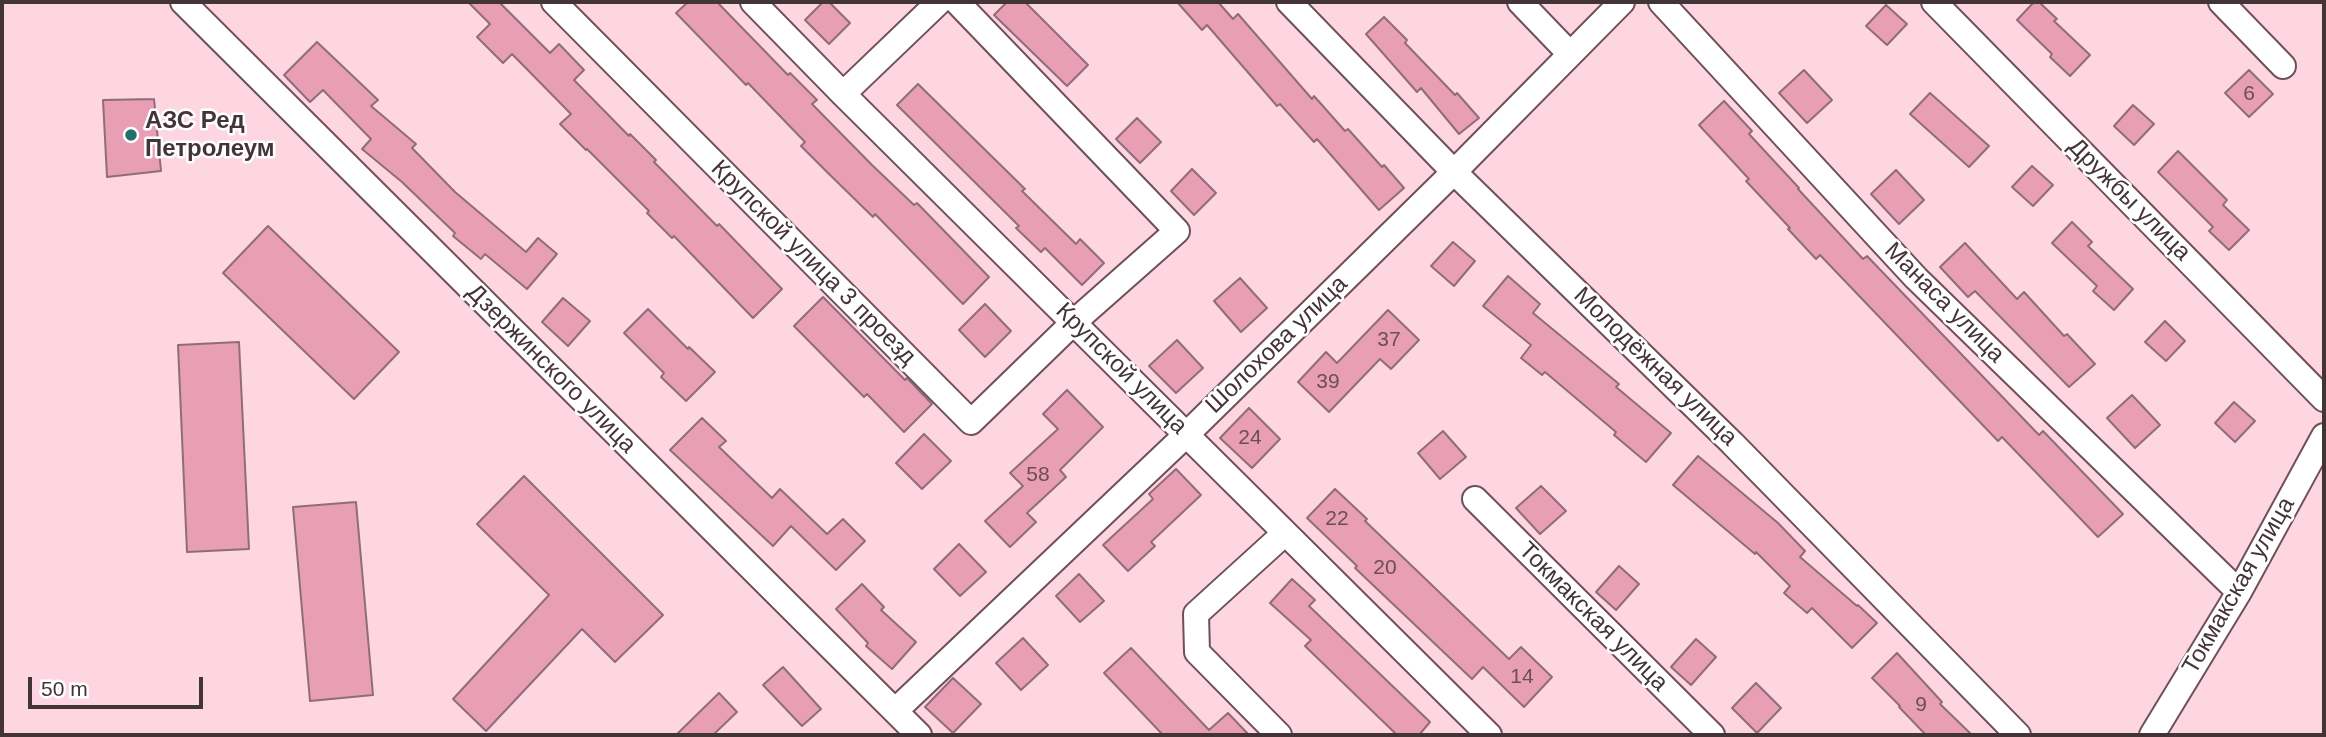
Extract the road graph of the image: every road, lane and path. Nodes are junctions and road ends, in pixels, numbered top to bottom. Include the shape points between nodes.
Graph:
1 (183, 2) edge
2 (554, 2) edge
3 (753, 2) edge
4 (939, 2) edge
5 (957, 2) edge
6 (1289, 2) edge
7 (1520, 2) edge
8 (1622, 2) edge
9 (1661, 2) edge
10 (1934, 2) edge
11 (2221, 2) edge
12 (1570, 54) junction
13 (2283, 66) dead end
14 (843, 94) junction
15 (1454, 172) junction
16 (1074, 322) junction
17 (2324, 399) edge
18 (1186, 434) junction
19 (2324, 436) edge
20 (1475, 499) dead end
21 (1284, 534) junction
22 (2239, 592) junction
23 (895, 712) junction
24 (919, 735) edge
25 (1279, 735) edge
26 (1489, 735) edge
27 (1712, 735) edge
28 (2018, 735) edge
29 (2152, 735) edge

1 - 23 street, Дзержинского улица
2 - 16 street, Крупской улица 3 проезд via 971,422
3 - 14 street, Крупской улица
4 - 14 street
5 - 16 street via 1177,231
6 - 15 street, Молодёжная улица
7 - 12 street
8 - 12 street, Шолохова улица
9 - 22 street, Манаса улица via 1916,278
10 - 17 street, Дружбы улица
11 - 13 street
12 - 15 street, Шолохова улица
14 - 16 street, Крупской улица
15 - 18 street, Шолохова улица
15 - 28 street, Молодёжная улица via 1732,443
16 - 18 street, Крупской улица
18 - 21 street, Крупской улица
18 - 23 street, Шолохова улица
19 - 22 street, Токмакская улица
20 - 27 street, Токмакская улица
21 - 25 street via 1196,614 1197,652
21 - 26 street, Крупской улица
22 - 29 street, Токмакская улица
23 - 24 street, Дзержинского улица

